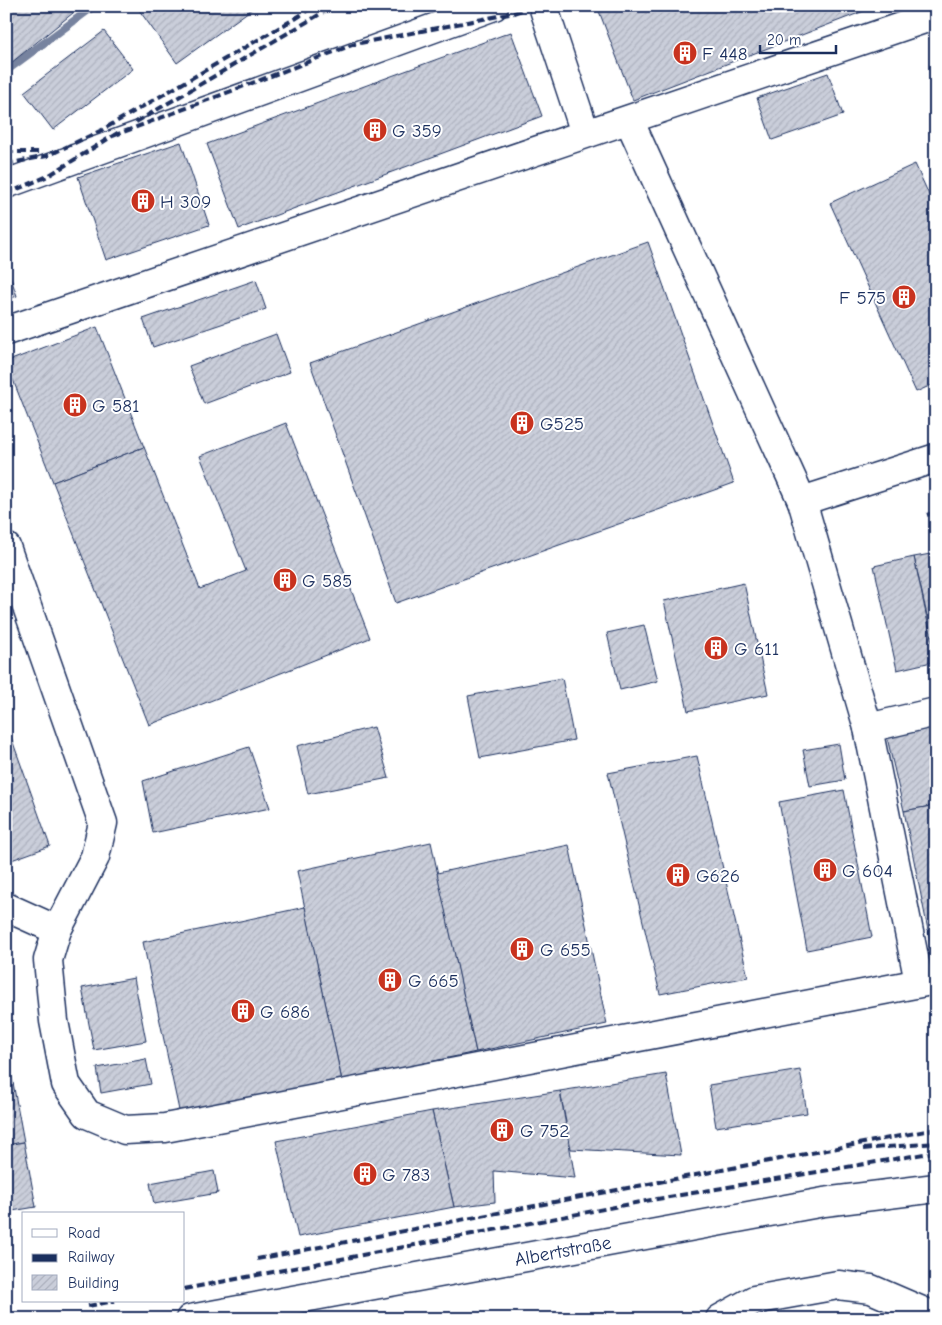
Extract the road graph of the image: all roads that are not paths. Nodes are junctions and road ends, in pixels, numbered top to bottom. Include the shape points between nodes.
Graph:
1 (494, 6) edge
2 (542, 6) edge
3 (936, 16) edge
4 (629, 120) junction
5 (585, 133) junction
6 (6, 184) edge
7 (6, 331) edge
8 (936, 458) edge
9 (802, 501) junction
10 (6, 547) edge
11 (936, 712) edge
12 (868, 728) junction
13 (6, 907) edge
14 (57, 930) junction
15 (927, 981) edge
16 (936, 1188) edge
17 (936, 1317) edge
18 (190, 1319) edge
19 (720, 1319) edge

1 - 6 street
2 - 5 street
3 - 4 street
4 - 5 street
4 - 9 street
5 - 7 street
8 - 9 street
9 - 12 street
10 - 14 street via 103,823 95,857
11 - 12 street
12 - 15 street
13 - 14 street
14 - 15 street via 48,960 54,1021 66,1084 87,1114 125,1130 165,1128
16 - 18 street, Albertstraße via 824,1202
17 - 19 street via 871,1289 838,1285 754,1300

